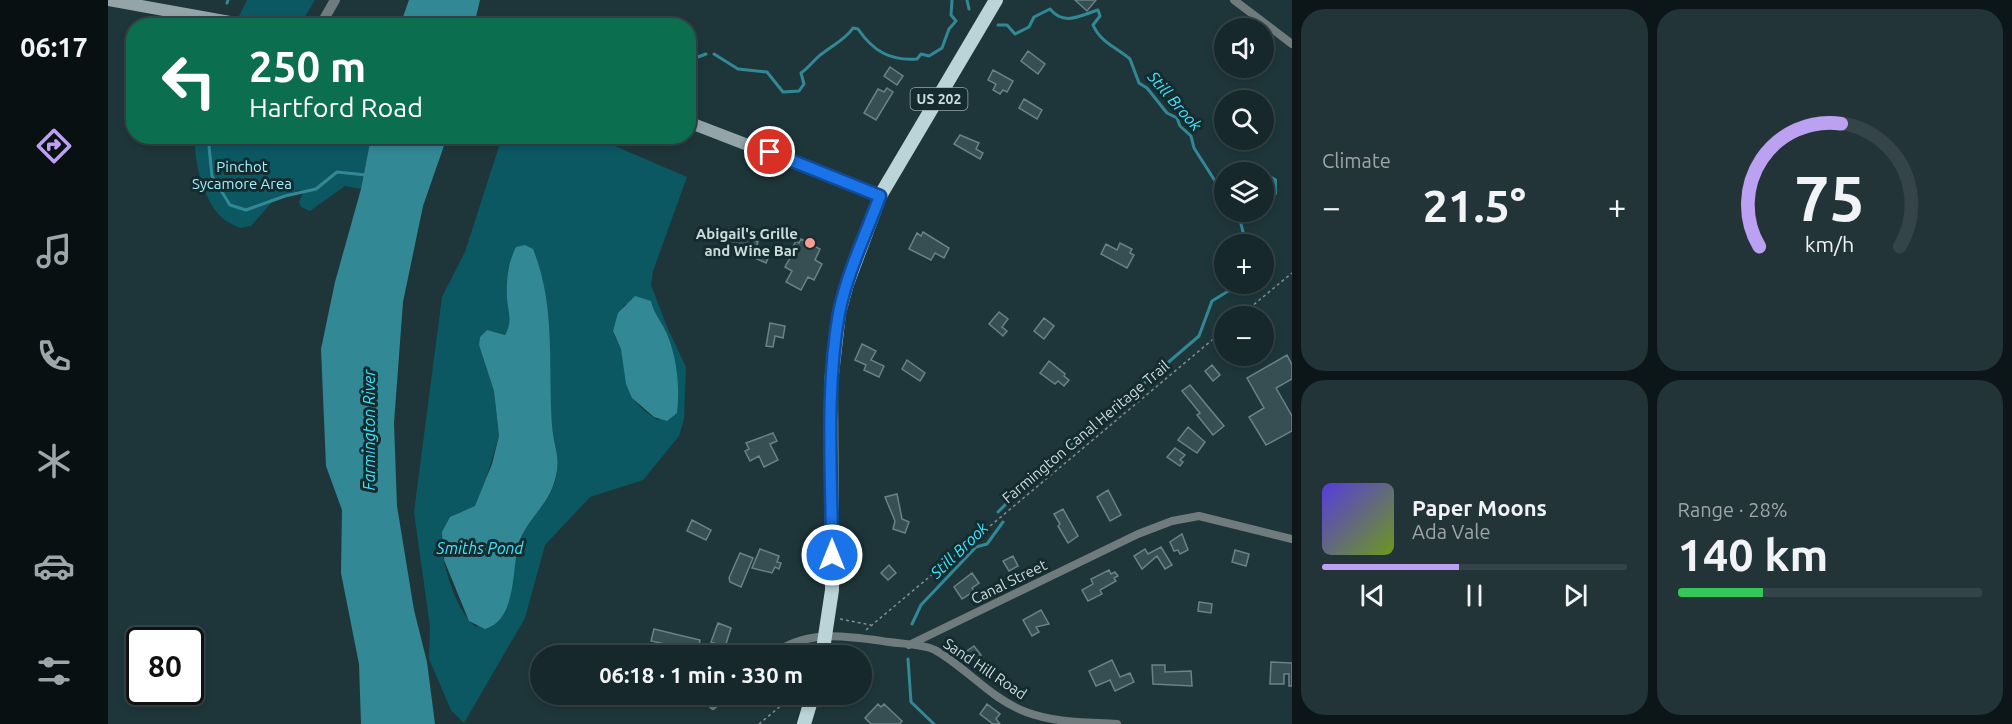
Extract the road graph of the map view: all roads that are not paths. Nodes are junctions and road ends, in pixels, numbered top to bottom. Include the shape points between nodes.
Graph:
1 (108, 0) edge
2 (335, 0) edge
3 (996, 0) edge
4 (1234, 0) edge
5 (208, 18) edge
6 (325, 18) edge
7 (1292, 44) edge
8 (696, 125) edge
9 (880, 196) junction
10 (1292, 540) edge
11 (826, 635) junction
12 (786, 645) edge
13 (824, 645) edge
14 (909, 645) junction
15 (810, 705) edge
16 (804, 724) edge
17 (1117, 724) edge

1 - 5 main road
2 - 6 street
3 - 9 highway, US 202
4 - 7 street
8 - 9 main road
9 - 11 highway, US 202 via 847,284 838,324 831,383 832,590
10 - 14 street, Canal Street via 1199,516 1172,521
11 - 12 street
11 - 13 highway, US 202
11 - 14 street
14 - 17 street, Sand Hill Road via 933,649 1025,712 1048,719
15 - 16 highway

